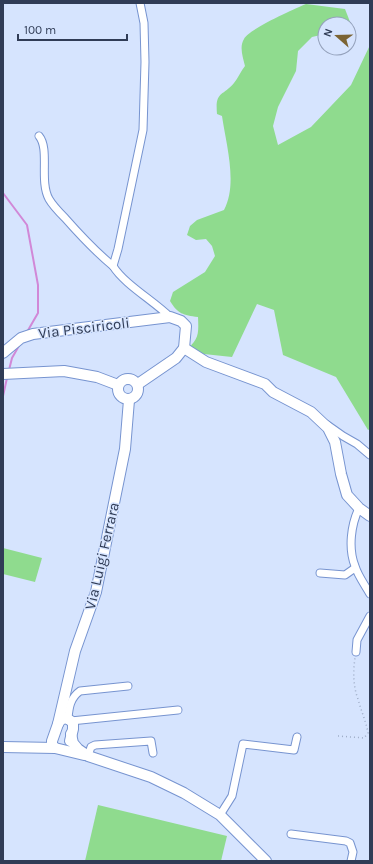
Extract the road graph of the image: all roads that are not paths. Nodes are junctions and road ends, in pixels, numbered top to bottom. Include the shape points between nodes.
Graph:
1 (140, 3) edge
2 (39, 136) dead end
3 (114, 266) junction
4 (170, 316) junction
5 (184, 348) junction
6 (3, 353) edge
7 (3, 374) edge
8 (138, 384) junction
9 (118, 385) junction
10 (129, 400) junction
11 (320, 421) junction
12 (370, 455) edge
13 (359, 508) junction
14 (370, 516) edge
15 (355, 568) junction
16 (320, 574) dead end
17 (368, 587) edge
18 (370, 594) edge
19 (370, 616) edge
20 (356, 652) road end
21 (128, 686) dead end
22 (178, 710) dead end
23 (68, 722) junction
24 (54, 735) junction
25 (297, 737) dead end
26 (3, 747) edge
27 (32, 747) junction
28 (59, 749) junction
29 (153, 753) dead end
30 (88, 756) junction
31 (220, 815) junction
32 (291, 834) dead end
33 (266, 861) edge
34 (351, 861) edge

1 - 3 street via 144,23 145,62 143,130
2 - 3 street via 44,145 43,175 49,199 72,227
3 - 4 street via 124,279
4 - 5 street via 186,326
4 - 6 street, Via Pisciricoli via 33,334 21,338
5 - 8 street, Via Luigi Ferrara via 176,358
5 - 11 street via 206,362 265,384 273,392 312,412
7 - 9 street via 64,371 97,377
8 - 9 street via 125,379
8 - 10 street, Via Luigi Ferrara via 136,396
9 - 10 street via 120,396
10 - 23 street, Via Luigi Ferrara via 125,449 96,592 75,651
11 - 12 street
11 - 13 street via 328,428 335,442 347,496
13 - 14 street
13 - 15 street via 351,540
15 - 16 street via 345,575
15 - 17 street
17 - 18 street
19 - 20 street via 357,640
21 - 23 street via 80,691 71,701
22 - 23 street
23 - 24 street
23 - 28 street via 68,745
23 - 30 street via 74,743
24 - 27 street
24 - 28 street via 52,745
25 - 31 street via 294,750 243,744 232,796
26 - 27 street
27 - 28 street
28 - 30 street
29 - 30 street via 151,741 95,745
30 - 31 street via 151,777
31 - 33 street
32 - 34 street via 346,841 350,843 353,852

